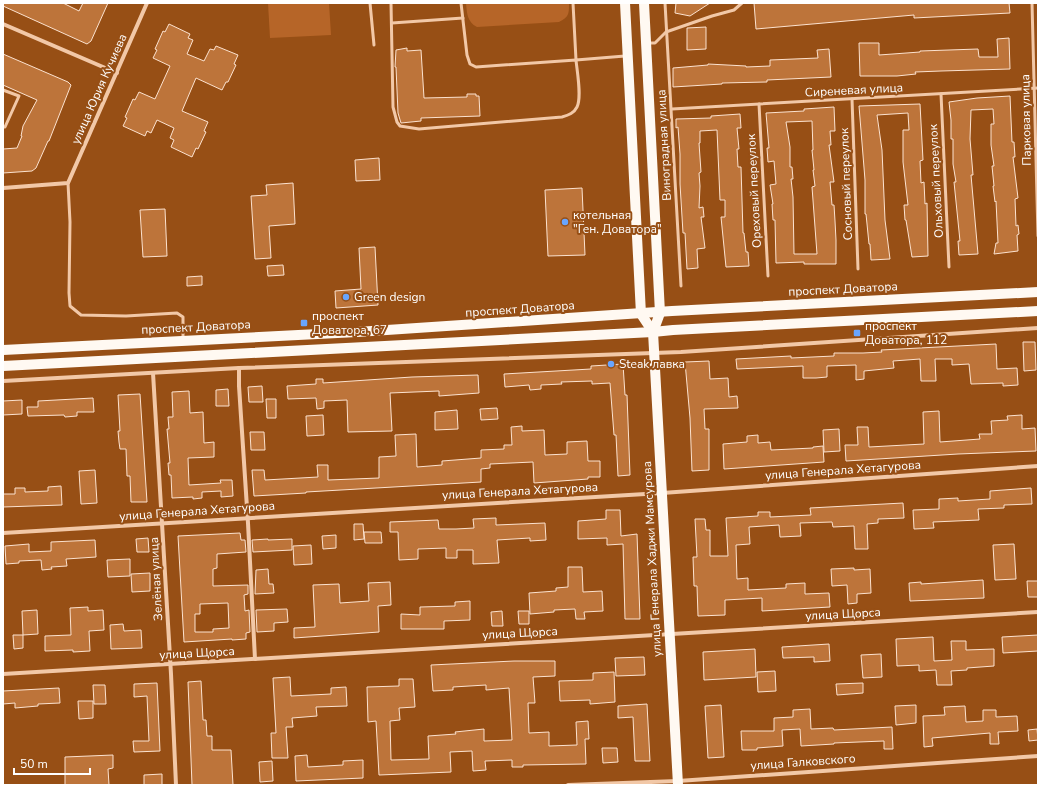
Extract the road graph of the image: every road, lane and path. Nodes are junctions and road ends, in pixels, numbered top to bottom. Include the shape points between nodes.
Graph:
1 (147, 3) edge
2 (370, 3) edge
3 (391, 3) edge
4 (461, 3) edge
5 (573, 3) edge
6 (625, 3) edge
7 (644, 3) edge
8 (665, 3) edge
9 (742, 3) edge
10 (1032, 3) edge
11 (463, 18) junction
12 (392, 23) junction
13 (3, 24) edge
14 (666, 32) junction
15 (646, 43) junction
16 (374, 45) dead end
17 (627, 56) junction
18 (576, 60) junction
19 (117, 73) junction
20 (1036, 88) edge
21 (3, 90) edge
22 (941, 94) junction
23 (852, 99) junction
24 (759, 104) junction
25 (672, 109) junction
26 (649, 116) junction
27 (630, 117) junction
28 (3, 127) edge
29 (68, 183) junction
30 (3, 188) edge
31 (1038, 236) edge
32 (950, 267) dead end
33 (858, 270) dead end
34 (768, 276) dead end
35 (682, 286) dead end
36 (1038, 292) edge
37 (1038, 311) edge
38 (660, 313) junction
39 (641, 314) junction
40 (1038, 328) edge
41 (653, 332) junction
42 (182, 341) junction
43 (3, 350) edge
44 (654, 353) junction
45 (3, 366) edge
46 (239, 368) junction
47 (153, 373) junction
48 (3, 381) edge
49 (1038, 466) edge
50 (662, 493) junction
51 (248, 518) junction
52 (163, 522) junction
53 (3, 533) edge
54 (1038, 612) edge
55 (670, 635) junction
56 (255, 659) junction
57 (171, 665) junction
58 (3, 674) edge
59 (1038, 756) edge
60 (678, 783) edge
61 (176, 785) edge
62 (568, 785) edge

1 - 19 street, улица Юрия Кучиева
2 - 16 lane
3 - 12 lane
4 - 11 lane
5 - 18 lane
6 - 17 main road
7 - 15 main road, улица Генерала Хаджи Мамсурова
8 - 14 lane, Виноградная улица
9 - 14 lane via 734,10
10 - 20 lane, Парковая улица
11 - 12 lane
11 - 18 lane via 467,55 470,64 476,67
12 - 18 lane via 393,107 397,122 400,126 408,128 569,115 578,106
13 - 19 street
14 - 15 lane via 656,43
14 - 25 lane, Виноградная улица
15 - 26 main road, улица Генерала Хаджи Мамсурова
17 - 18 lane
17 - 27 main road
19 - 29 street, улица Юрия Кучиева
20 - 22 lane, Сиреневая улица
20 - 31 lane, Парковая улица
21 - 28 lane via 19,96
22 - 23 lane, Сиреневая улица
22 - 32 lane, Ольховый переулок
23 - 24 lane, Сиреневая улица
23 - 33 lane, Сосновый переулок
24 - 25 lane, Сиреневая улица
24 - 34 lane, Ореховый переулок
25 - 35 lane, Виноградная улица
26 - 27 main road
26 - 38 main road, улица Генерала Хаджи Мамсурова
27 - 39 main road
29 - 30 street
29 - 42 lane via 70,306 81,315 177,313 183,317
36 - 38 main road, проспект Доватора
37 - 41 main road
38 - 39 main road, проспект Доватора
38 - 41 main road, улица Генерала Хаджи Мамсурова
39 - 41 main road
39 - 42 main road, проспект Доватора
40 - 44 street
41 - 44 main road, улица Генерала Хаджи Мамсурова
41 - 45 main road
42 - 43 main road, проспект Доватора
44 - 46 street
44 - 50 main road, улица Генерала Хаджи Мамсурова
46 - 47 street
46 - 51 street
47 - 48 street
47 - 52 street, Зелёная улица
49 - 50 street, улица Генерала Хетагурова
50 - 51 street, улица Генерала Хетагурова
50 - 55 main road, улица Генерала Хаджи Мамсурова
51 - 52 street, улица Генерала Хетагурова
51 - 56 street
52 - 53 street, улица Генерала Хетагурова
52 - 57 street, Зелёная улица
54 - 55 street, улица Щорса
55 - 56 street, улица Щорса
55 - 60 main road, улица Генерала Хаджи Мамсурова
56 - 57 street, улица Щорса
57 - 58 street, улица Щорса
57 - 61 street, Зелёная улица
59 - 60 street, улица Галковского
60 - 62 street, улица Галковского

